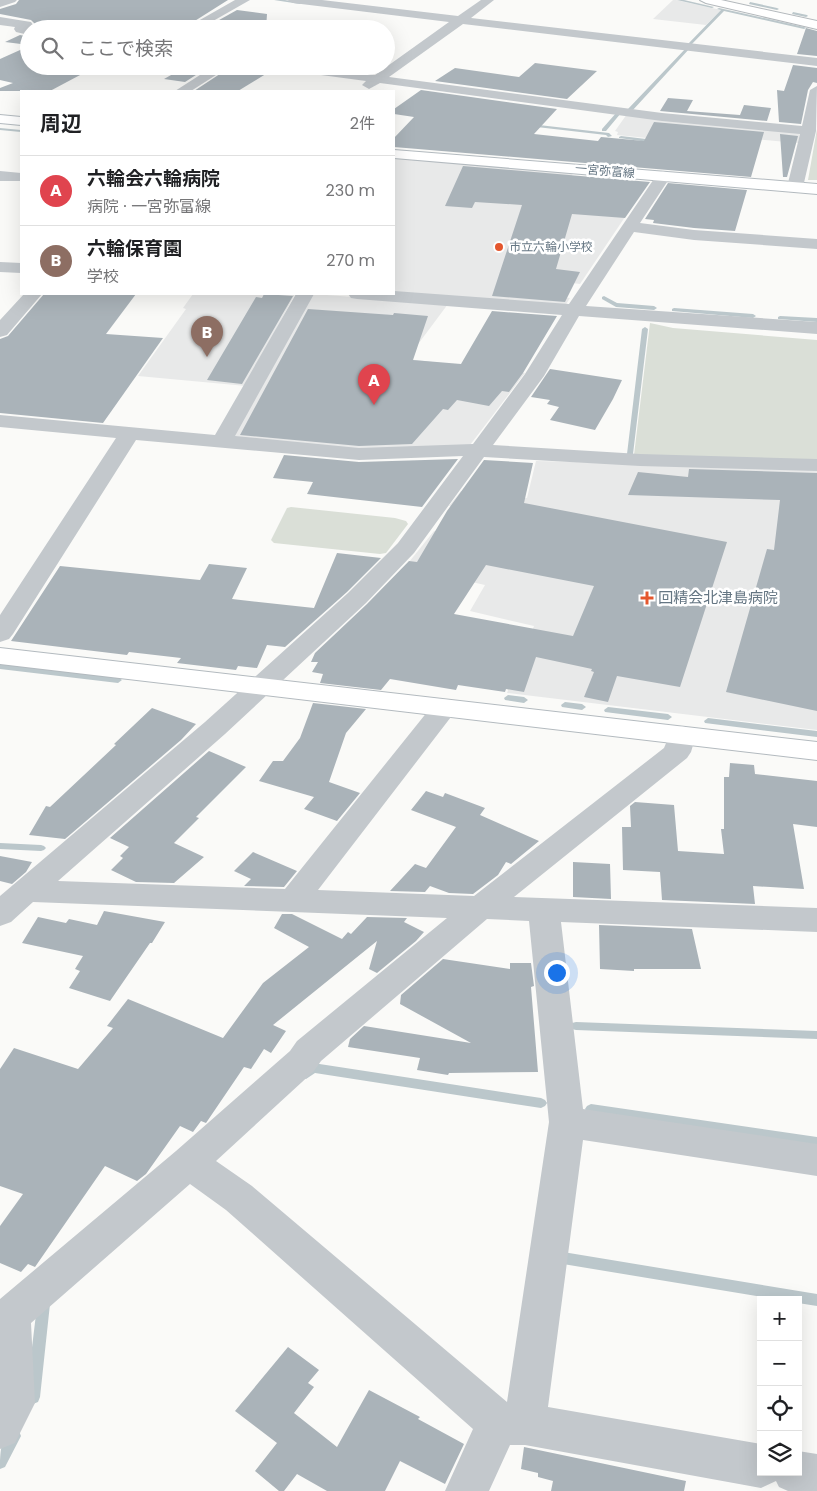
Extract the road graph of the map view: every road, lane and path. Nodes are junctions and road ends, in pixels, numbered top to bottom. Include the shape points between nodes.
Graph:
1 (11, 0) edge
2 (244, 0) edge
3 (292, 0) edge
4 (408, 0) edge
5 (488, 0) edge
6 (706, 0) edge
7 (0, 4) edge
8 (390, 12) junction
9 (207, 20) edge
10 (460, 20) junction
11 (0, 21) edge
12 (20, 24) edge
13 (817, 25) edge
14 (20, 31) edge
15 (7, 34) dead end
16 (817, 62) edge
17 (395, 66) edge
18 (209, 75) edge
19 (347, 75) edge
20 (383, 75) edge
21 (377, 79) junction
22 (184, 90) edge
23 (360, 90) edge
24 (817, 90) edge
25 (645, 100) dead end
26 (633, 113) junction
27 (0, 119) edge
28 (20, 121) edge
29 (809, 131) junction
30 (395, 154) edge
31 (0, 176) edge
32 (663, 176) junction
33 (20, 177) edge
34 (795, 187) junction
35 (817, 189) edge
36 (629, 227) junction
37 (817, 244) edge
38 (0, 267) edge
39 (20, 268) edge
40 (32, 295) edge
41 (303, 295) edge
42 (371, 295) edge
43 (574, 310) junction
44 (817, 328) edge
45 (0, 331) edge
46 (0, 421) edge
47 (130, 433) junction
48 (222, 441) junction
49 (476, 452) junction
50 (817, 465) edge
51 (0, 634) edge
52 (0, 656) edge
53 (261, 686) junction
54 (445, 707) junction
55 (682, 735) junction
56 (817, 751) edge
57 (26, 891) junction
58 (293, 901) junction
59 (480, 908) junction
60 (544, 911) junction
61 (0, 914) edge
62 (817, 920) edge
63 (567, 1122) junction
64 (817, 1160) edge
65 (189, 1162) junction
66 (5, 1318) edge
67 (512, 1424) junction
68 (0, 1428) edge
69 (757, 1465) edge
70 (802, 1473) edge
71 (817, 1476) edge
72 (467, 1491) edge

1 - 7 street
2 - 9 street
3 - 8 street
4 - 8 street
5 - 10 street
6 - 13 main road
8 - 10 street
10 - 16 street
10 - 17 street
11 - 12 street
14 - 15 street
18 - 22 street
19 - 21 street
20 - 21 street
21 - 23 street
21 - 26 street
24 - 29 street
25 - 26 street
26 - 29 street
27 - 28 main road
29 - 34 street
30 - 32 main road, 一宮弥富線
31 - 33 street
32 - 34 main road, 一宮弥富線
32 - 36 street
34 - 35 main road, 一宮弥富線
36 - 37 street
36 - 43 street
38 - 39 street
40 - 45 street
41 - 48 street
42 - 43 street
43 - 44 street
43 - 49 street via 534,376
46 - 47 street
47 - 48 street
47 - 51 street
48 - 49 street via 359,454
49 - 50 street
49 - 53 street via 406,548 358,598
52 - 53 main road
53 - 54 main road
53 - 57 street
54 - 55 main road
54 - 58 street
55 - 56 main road
55 - 59 street via 677,752
57 - 58 street
57 - 61 street
58 - 59 street
59 - 60 street
59 - 65 street via 309,1051 302,1061
60 - 62 street
60 - 63 street
63 - 64 street
63 - 67 street
65 - 66 street
65 - 67 street via 239,1198
66 - 68 street via 14,1403
67 - 69 street
67 - 72 street
70 - 71 street

